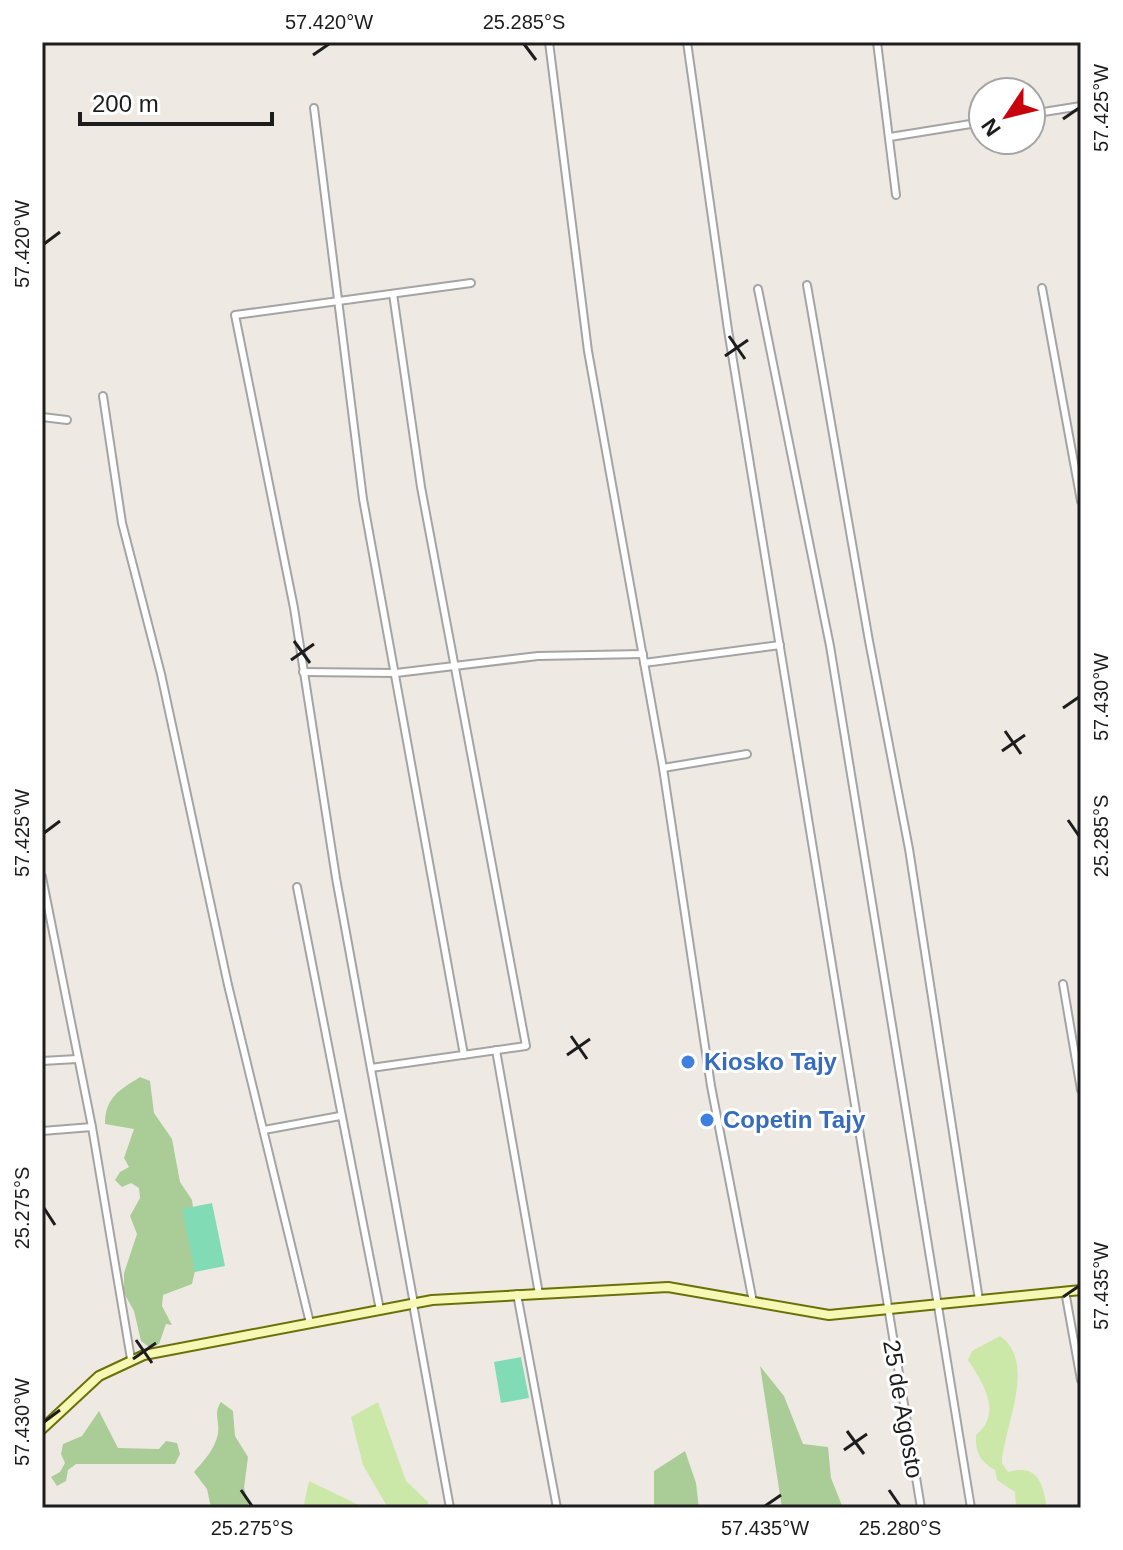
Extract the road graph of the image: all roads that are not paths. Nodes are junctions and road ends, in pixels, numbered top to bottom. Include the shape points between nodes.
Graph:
1 (549, 42) edge
2 (687, 42) edge
3 (877, 42) edge
4 (1081, 106) edge
5 (314, 108) dead end
6 (1047, 111) edge
7 (967, 125) edge
8 (890, 137) junction
9 (896, 195) dead end
10 (471, 283) dead end
11 (807, 285) dead end
12 (1042, 288) dead end
13 (758, 289) dead end
14 (393, 294) junction
15 (338, 301) junction
16 (103, 396) dead end
17 (42, 417) edge
18 (67, 420) dead end
19 (1081, 501) edge
20 (780, 645) junction
21 (643, 654) junction
22 (644, 663) junction
23 (455, 668) junction
24 (303, 672) junction
25 (396, 673) junction
26 (747, 754) dead end
27 (663, 768) junction
28 (42, 877) edge
29 (297, 887) dead end
30 (1063, 984) dead end
31 (496, 1050) junction
32 (464, 1055) junction
33 (77, 1059) junction
34 (42, 1061) edge
35 (371, 1068) junction
36 (1081, 1090) edge
37 (340, 1116) junction
38 (92, 1127) junction
39 (264, 1130) junction
40 (42, 1131) edge
41 (1081, 1290) edge
42 (1065, 1291) junction
43 (517, 1294) junction
44 (539, 1294) junction
45 (979, 1300) junction
46 (753, 1302) junction
47 (413, 1304) junction
48 (936, 1305) junction
49 (380, 1310) junction
50 (886, 1310) junction
51 (310, 1323) junction
52 (131, 1359) junction
53 (1081, 1380) edge
54 (42, 1429) edge
55 (450, 1508) edge
56 (557, 1508) edge
57 (921, 1508) edge
58 (971, 1508) edge

1 - 21 street via 588,351
2 - 20 street, 25 de Agosto
3 - 8 street
4 - 6 street
5 - 15 street
7 - 8 street
8 - 9 street
10 - 14 street
11 - 45 street via 909,849
12 - 19 street
13 - 48 street via 830,646
14 - 15 street
14 - 23 street
15 - 24 street via 235,315
15 - 25 street via 363,499
16 - 39 street via 122,523
17 - 18 street
20 - 22 street
20 - 50 street, 25 de Agosto
21 - 22 street
21 - 23 street via 538,656
22 - 27 street
23 - 25 street
23 - 31 street via 526,1046
24 - 25 street
24 - 35 street
25 - 32 street
26 - 27 street
27 - 46 street via 711,1086
28 - 33 street
29 - 37 street
30 - 36 street
31 - 32 street
31 - 44 street
32 - 35 street
33 - 34 street
33 - 38 street
35 - 47 street
37 - 39 street
37 - 49 street
38 - 40 street
38 - 52 street
39 - 51 street
41 - 42 main road
42 - 45 main road
42 - 53 street
43 - 44 main road
43 - 47 main road
43 - 56 street
44 - 46 main road via 668,1287
45 - 48 main road
46 - 50 main road via 816,1314
47 - 49 main road
47 - 55 street
48 - 50 main road
48 - 58 street
49 - 51 main road
50 - 57 street, 25 de Agosto
51 - 52 main road
52 - 54 main road via 92,1381

